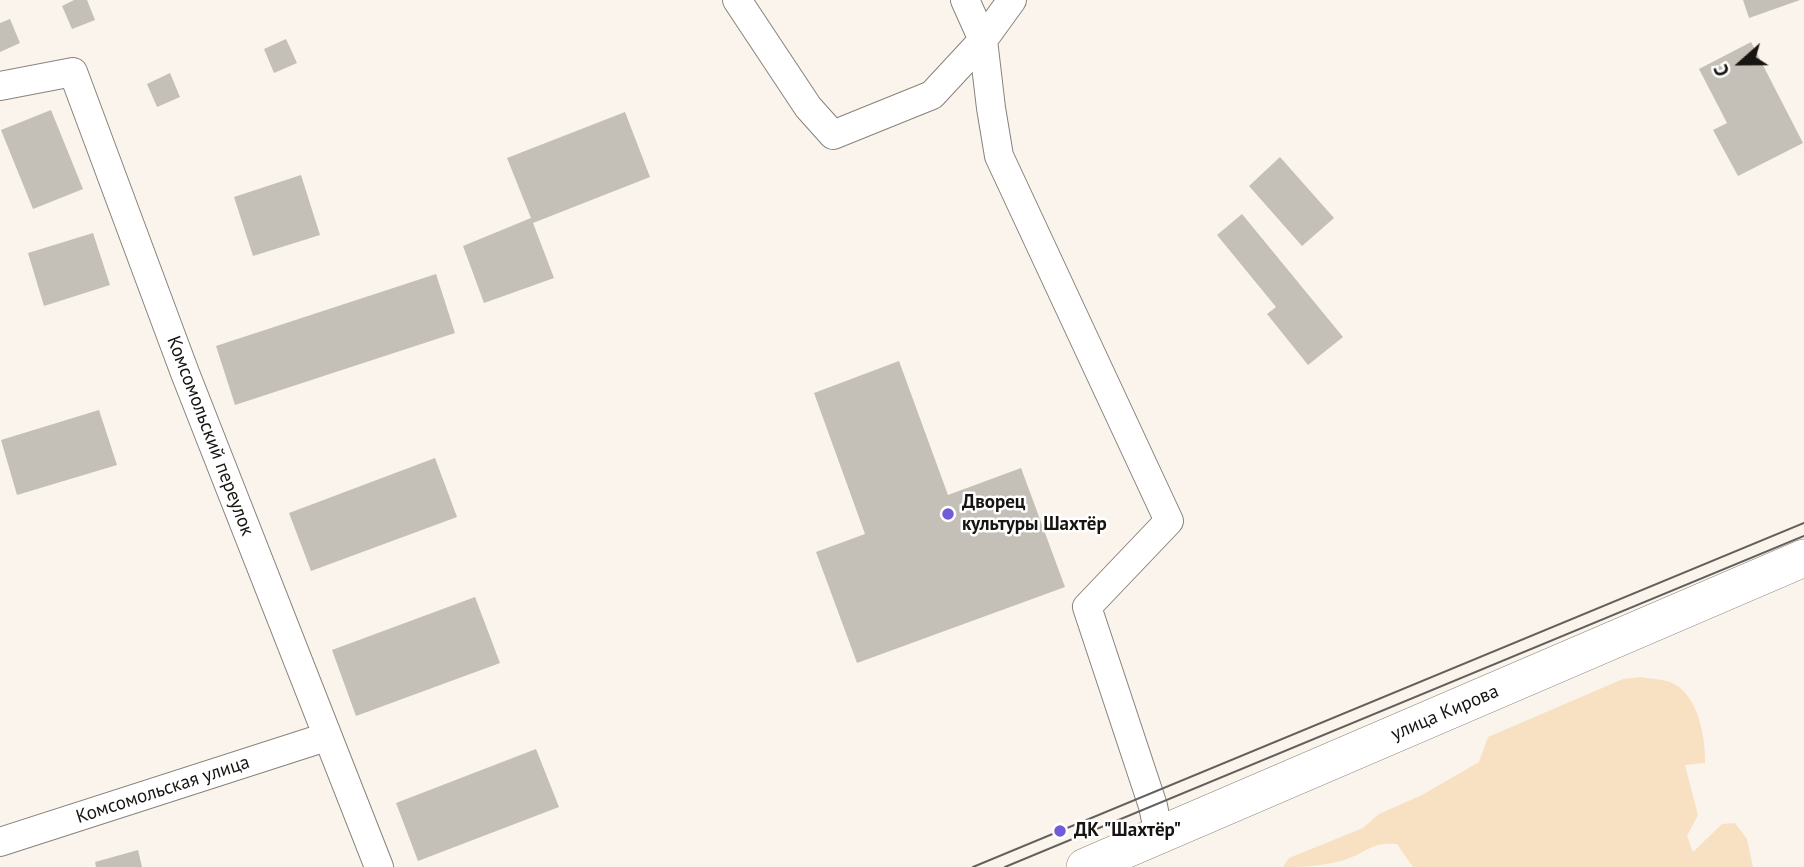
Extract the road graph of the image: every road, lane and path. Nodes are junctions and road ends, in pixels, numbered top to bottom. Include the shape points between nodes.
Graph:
1 (737, 0) edge
2 (965, 0) edge
3 (1012, 0) edge
4 (984, 40) junction
5 (0, 86) edge
6 (1804, 558) edge
7 (326, 737) junction
8 (1159, 835) junction
9 (0, 842) edge
10 (379, 867) edge
11 (1085, 867) edge

1 - 4 street via 808,107 833,135 932,95
2 - 4 street
3 - 4 street
4 - 8 street via 999,156 1169,521 1087,607
5 - 7 street, Комсомольский переулок via 73,72
6 - 8 street, улица Кирова
7 - 9 street, Комсомольская улица
7 - 10 street, Комсомольский переулок
8 - 11 street, улица Кирова

